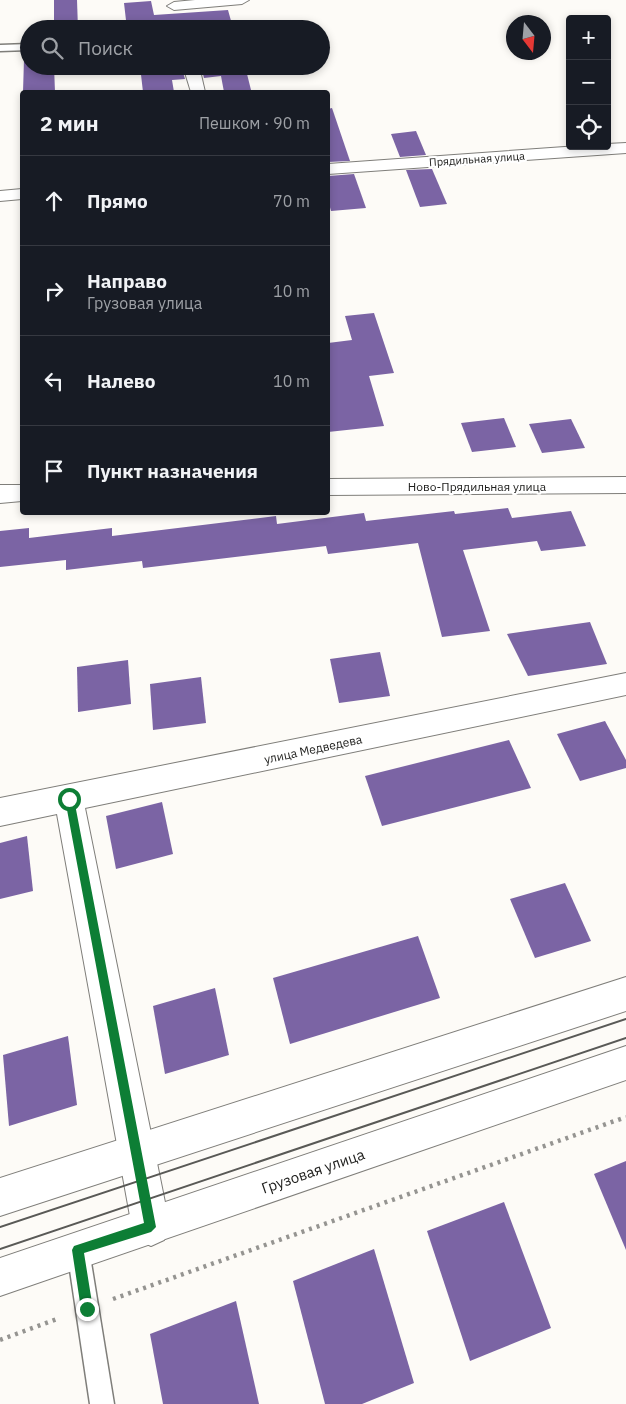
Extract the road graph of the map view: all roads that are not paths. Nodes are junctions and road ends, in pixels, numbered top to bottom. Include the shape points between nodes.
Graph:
1 (242, 0) edge
2 (174, 3) edge
3 (178, 20) edge
4 (20, 47) edge
5 (0, 48) edge
6 (193, 75) edge
7 (197, 90) edge
8 (626, 148) edge
9 (330, 169) edge
10 (20, 194) edge
11 (0, 196) edge
12 (626, 485) edge
13 (330, 487) edge
14 (20, 493) edge
15 (0, 494) edge
16 (626, 684) edge
17 (69, 799) junction
18 (0, 812) edge
19 (626, 994) edge
20 (626, 1063) edge
21 (138, 1152) junction
22 (0, 1197) edge
23 (151, 1227) junction
24 (78, 1250) junction
25 (0, 1277) edge
26 (102, 1404) edge

1 - 2 street
2 - 3 street
4 - 5 lane
6 - 7 street
8 - 9 street, Прядильная улица
10 - 11 street
12 - 13 street, Ново-Прядильная улица
14 - 15 street
16 - 17 street, улица Медведева
17 - 18 street, улица Медведева
17 - 21 street
19 - 21 street
20 - 23 street, Грузовая улица
21 - 22 street
21 - 23 street
23 - 24 street, Грузовая улица
24 - 25 street, Грузовая улица
24 - 26 lane

